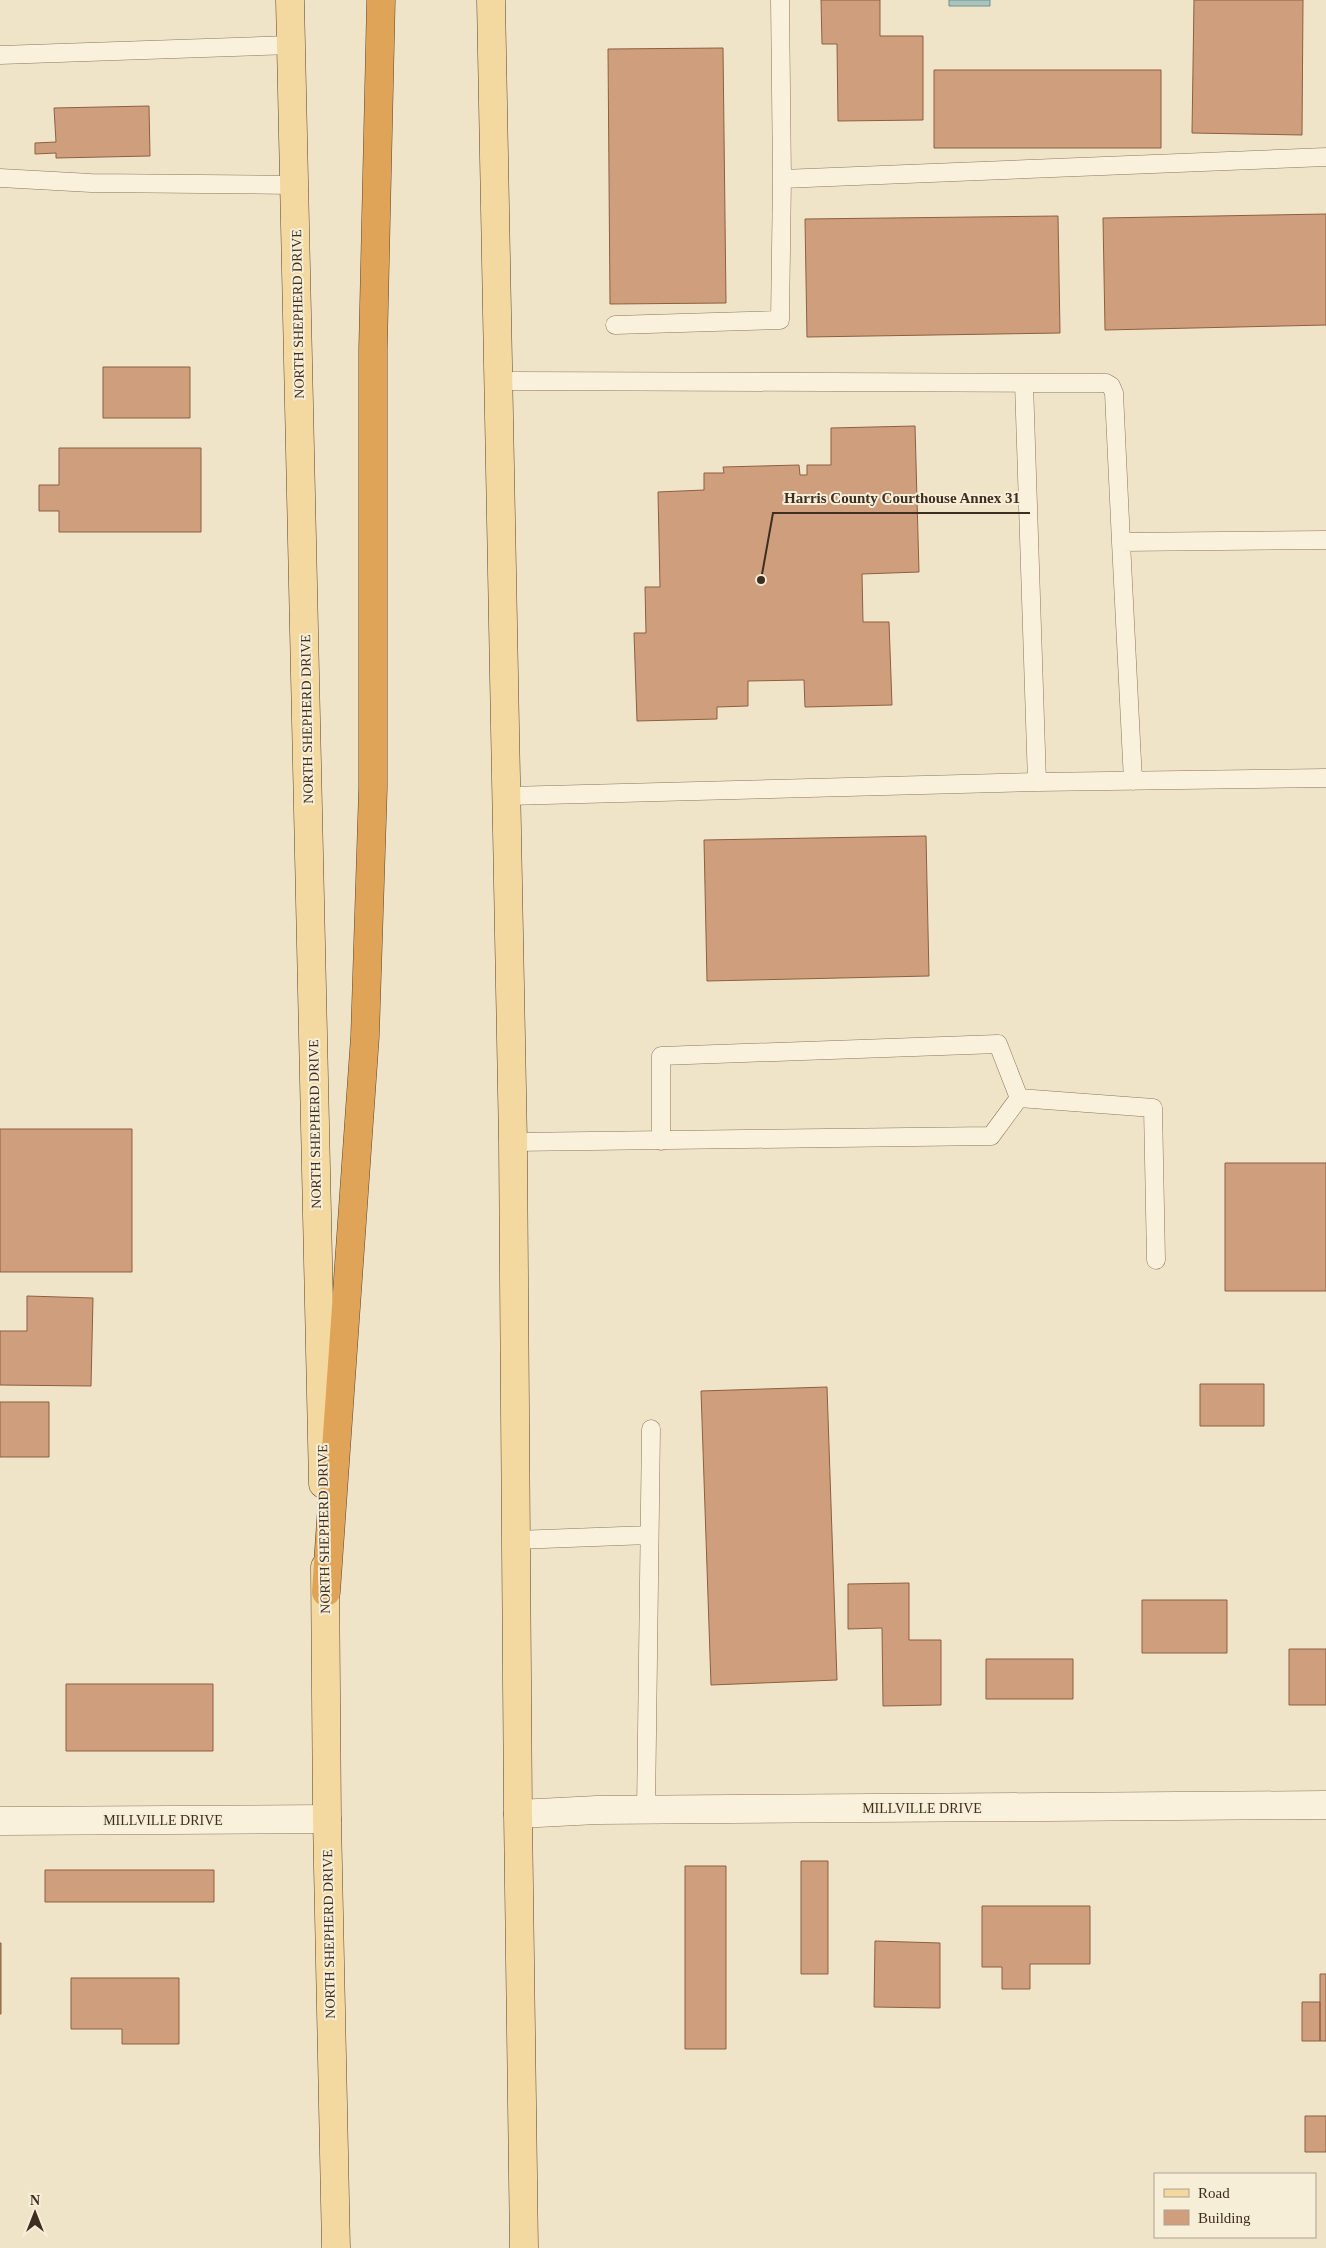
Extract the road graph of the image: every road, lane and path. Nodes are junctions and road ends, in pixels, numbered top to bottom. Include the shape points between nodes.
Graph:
1 (290, 0) edge
2 (381, 0) edge
3 (491, 0) edge
4 (780, 0) edge
5 (292, 45) junction
6 (0, 55) edge
7 (1326, 157) edge
8 (0, 178) edge
9 (782, 179) junction
10 (295, 185) junction
11 (615, 325) dead end
12 (498, 381) junction
13 (1024, 383) junction
14 (1326, 540) edge
15 (1121, 542) junction
16 (1326, 778) edge
17 (1133, 780) junction
18 (1037, 782) junction
19 (505, 796) junction
20 (1019, 1098) junction
21 (661, 1141) junction
22 (513, 1142) junction
23 (1156, 1260) dead end
24 (651, 1429) dead end
25 (649, 1535) junction
26 (516, 1540) junction
27 (326, 1592) junction
28 (1326, 1805) edge
29 (646, 1810) junction
30 (518, 1814) junction
31 (327, 1819) junction
32 (0, 1821) edge
33 (336, 2248) edge
34 (524, 2248) edge

1 - 5 main road, NORTH SHEPHERD DRIVE
2 - 27 highway via 373,349 373,788 366,1026
3 - 12 main road
4 - 9 lane
5 - 6 lane
5 - 10 main road, NORTH SHEPHERD DRIVE
7 - 9 lane
8 - 10 lane via 91,183
9 - 11 lane via 780,320
10 - 27 main road, NORTH SHEPHERD DRIVE
12 - 13 lane
12 - 19 main road
13 - 15 lane via 1106,383 1111,386 1114,393
13 - 18 lane
14 - 15 lane
15 - 17 lane
16 - 17 lane
17 - 18 lane
18 - 19 lane
19 - 22 main road
20 - 21 lane via 991,1136
20 - 21 lane via 998,1044 660,1056
20 - 23 lane via 1153,1108
21 - 22 lane
22 - 26 main road
24 - 25 lane
25 - 26 lane
25 - 29 lane
26 - 30 main road
27 - 31 main road, NORTH SHEPHERD DRIVE
28 - 29 street, MILLVILLE DRIVE
29 - 30 street, MILLVILLE DRIVE
30 - 34 main road
31 - 32 street, MILLVILLE DRIVE
31 - 33 main road, NORTH SHEPHERD DRIVE

